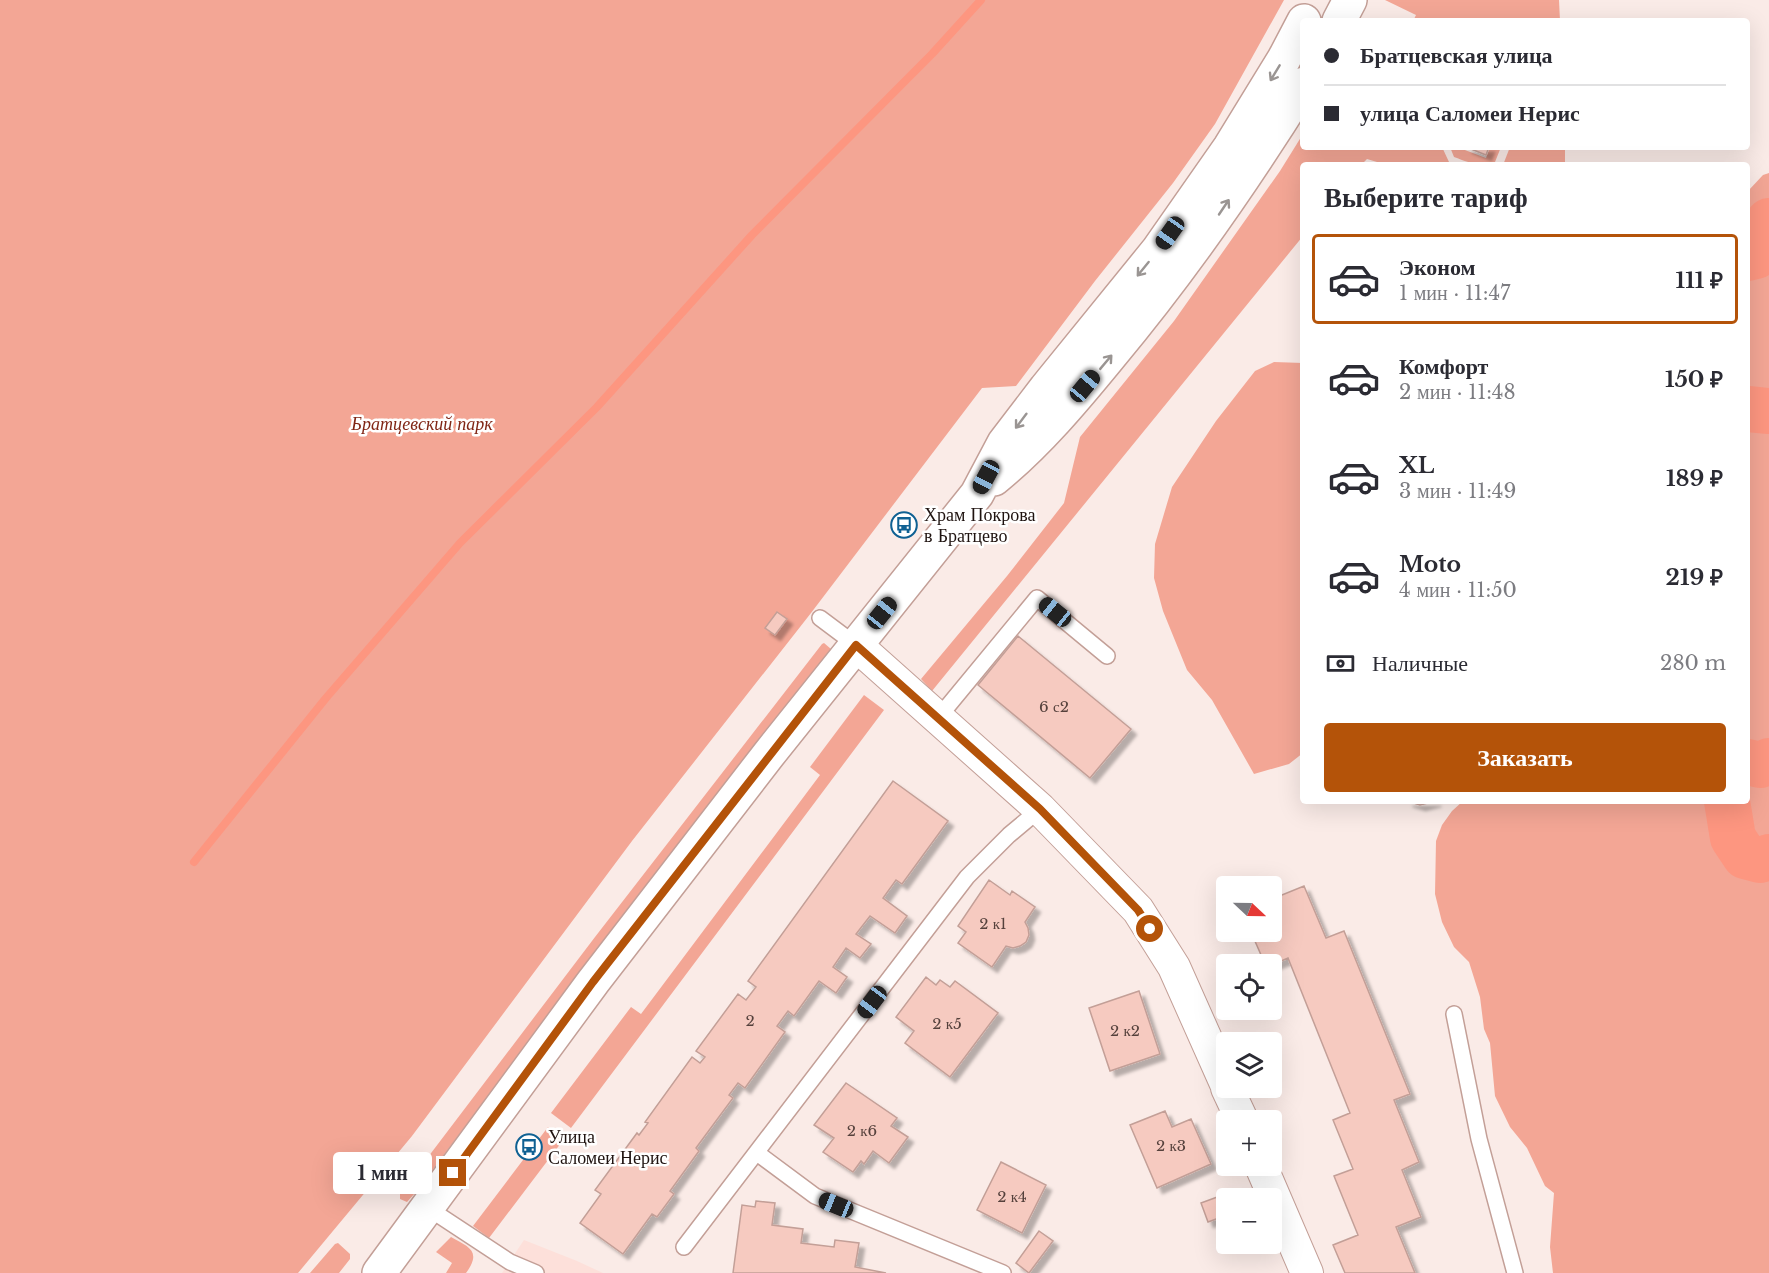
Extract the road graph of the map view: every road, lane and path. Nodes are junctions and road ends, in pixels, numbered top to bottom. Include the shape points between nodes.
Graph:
1 (1315, 0) edge
2 (1350, 0) edge
3 (1306, 18) edge
4 (1341, 18) edge
5 (1300, 29) edge
6 (1300, 90) edge
7 (977, 494) junction
8 (820, 618) dead end
9 (856, 645) junction
10 (1107, 656) dead end
11 (938, 718) junction
12 (1040, 809) junction
13 (1454, 1014) dead end
14 (1216, 1062) edge
15 (756, 1153) junction
16 (1265, 1176) edge
17 (428, 1208) junction
18 (684, 1247) dead end
19 (531, 1272) edge
20 (380, 1273) edge
21 (1003, 1273) edge
22 (1307, 1273) edge
23 (1515, 1273) edge

1 - 3 main road
2 - 4 main road
5 -> 7 main road via 1223,156 1158,250 1004,443
7 -> 6 main road via 1022,456 1137,324 1209,229
7 - 9 main road
8 - 9 lane
9 - 11 street
9 - 17 main road via 586,992
10 - 11 lane via 1037,598
11 - 12 street
12 - 14 street via 1138,910 1174,967
12 - 15 lane via 967,877
13 - 23 lane via 1479,1139
15 - 18 lane
15 - 21 lane via 815,1196
16 - 22 street
17 - 19 lane
17 - 20 main road

